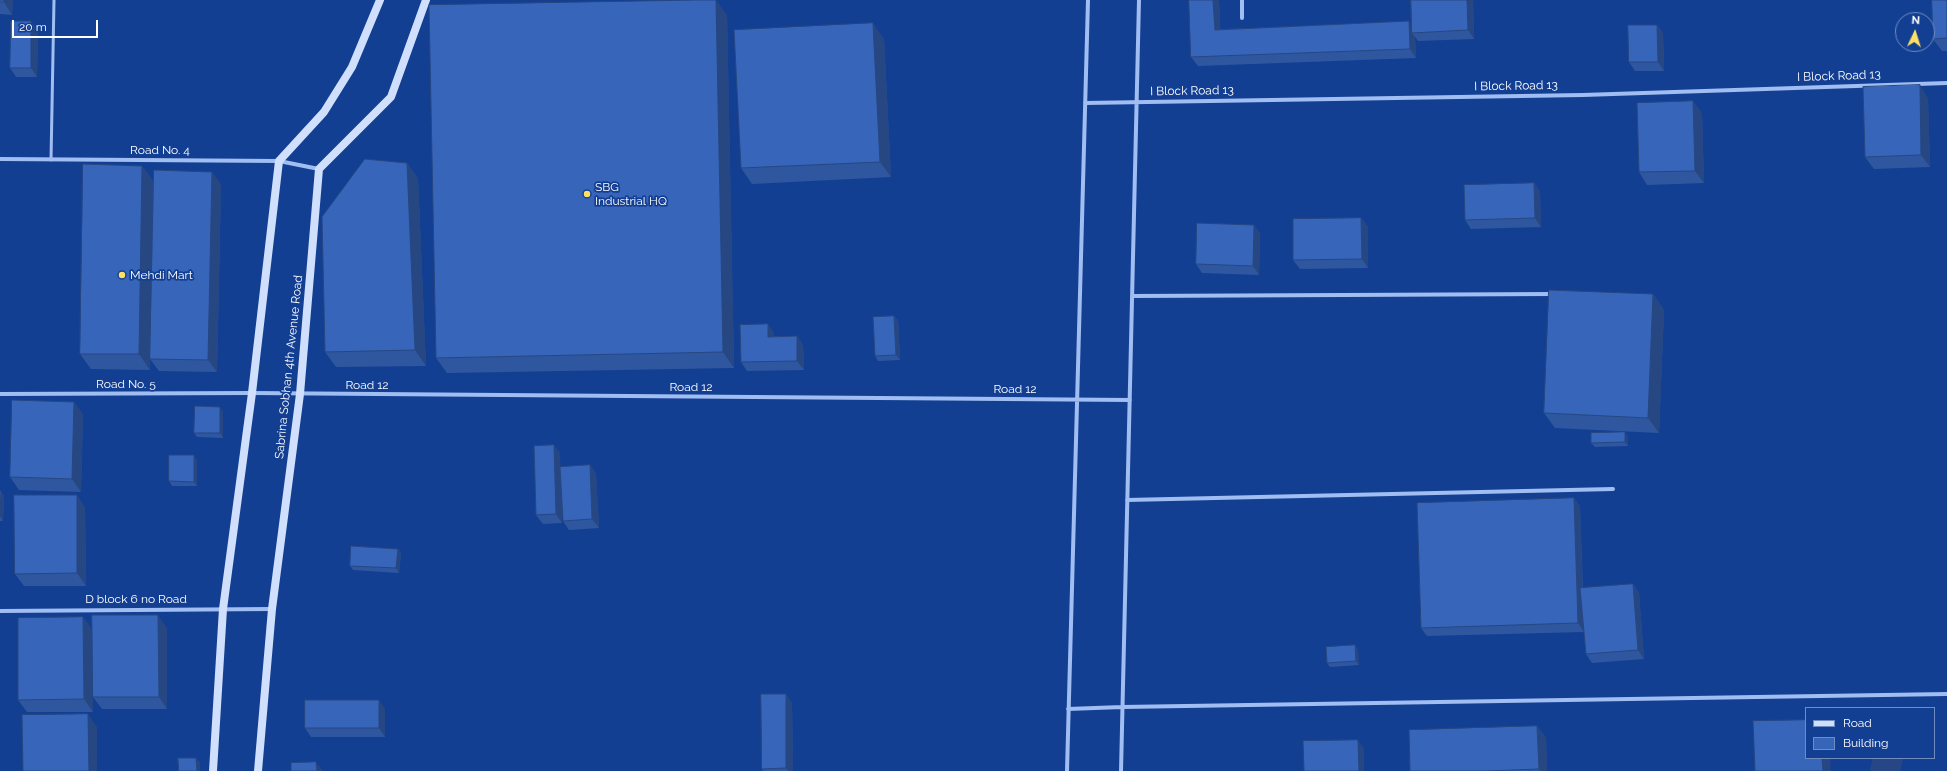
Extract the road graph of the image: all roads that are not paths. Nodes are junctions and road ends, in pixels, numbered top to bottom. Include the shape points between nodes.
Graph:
1 (54, 0) edge
2 (380, 0) edge
3 (426, 0) edge
4 (1088, 0) edge
5 (1139, 0) edge
6 (1242, 0) edge
7 (1242, 18) dead end
8 (1947, 83) edge
9 (1137, 101) junction
10 (1085, 104) junction
11 (0, 159) edge
12 (51, 160) junction
13 (279, 161) junction
14 (319, 169) junction
15 (1558, 294) edge
16 (1132, 296) junction
17 (252, 393) junction
18 (0, 394) edge
19 (300, 394) junction
20 (1077, 400) junction
21 (1130, 400) junction
22 (1614, 490) dead end
23 (1127, 500) junction
24 (223, 609) junction
25 (272, 609) junction
26 (0, 611) edge
27 (1947, 694) edge
28 (1122, 707) junction
29 (1068, 709) junction
30 (213, 771) edge
31 (258, 771) edge
32 (1066, 771) edge
33 (1121, 771) edge

1 - 12 lane
2 - 13 street via 352,67 324,112
3 - 14 street via 391,97
4 - 10 street
5 - 9 street
6 - 7 street
8 - 9 street, I Block Road 13 via 1583,95
9 - 10 street, I Block Road 13
9 - 16 street
10 - 20 street
11 - 12 street, Road No. 4
12 - 13 street, Road No. 4
13 - 14 street, Road No. 4
13 - 17 street
14 - 19 street, Sabrina Sobhan 4th Avenue Road
15 - 16 street
16 - 21 street
17 - 18 street, Road No. 5
17 - 19 street, Road 12
17 - 24 street
19 - 20 street, Road 12
19 - 25 street, Sabrina Sobhan 4th Avenue Road
20 - 21 street, Road 12
20 - 29 street
21 - 23 street
22 - 23 street
23 - 28 street
24 - 25 street, D block 6 no Road
24 - 26 street, D block 6 no Road
24 - 30 street
25 - 31 street, Sabrina Sobhan 4th Avenue Road
27 - 28 street
28 - 29 street
28 - 33 street
29 - 32 street

